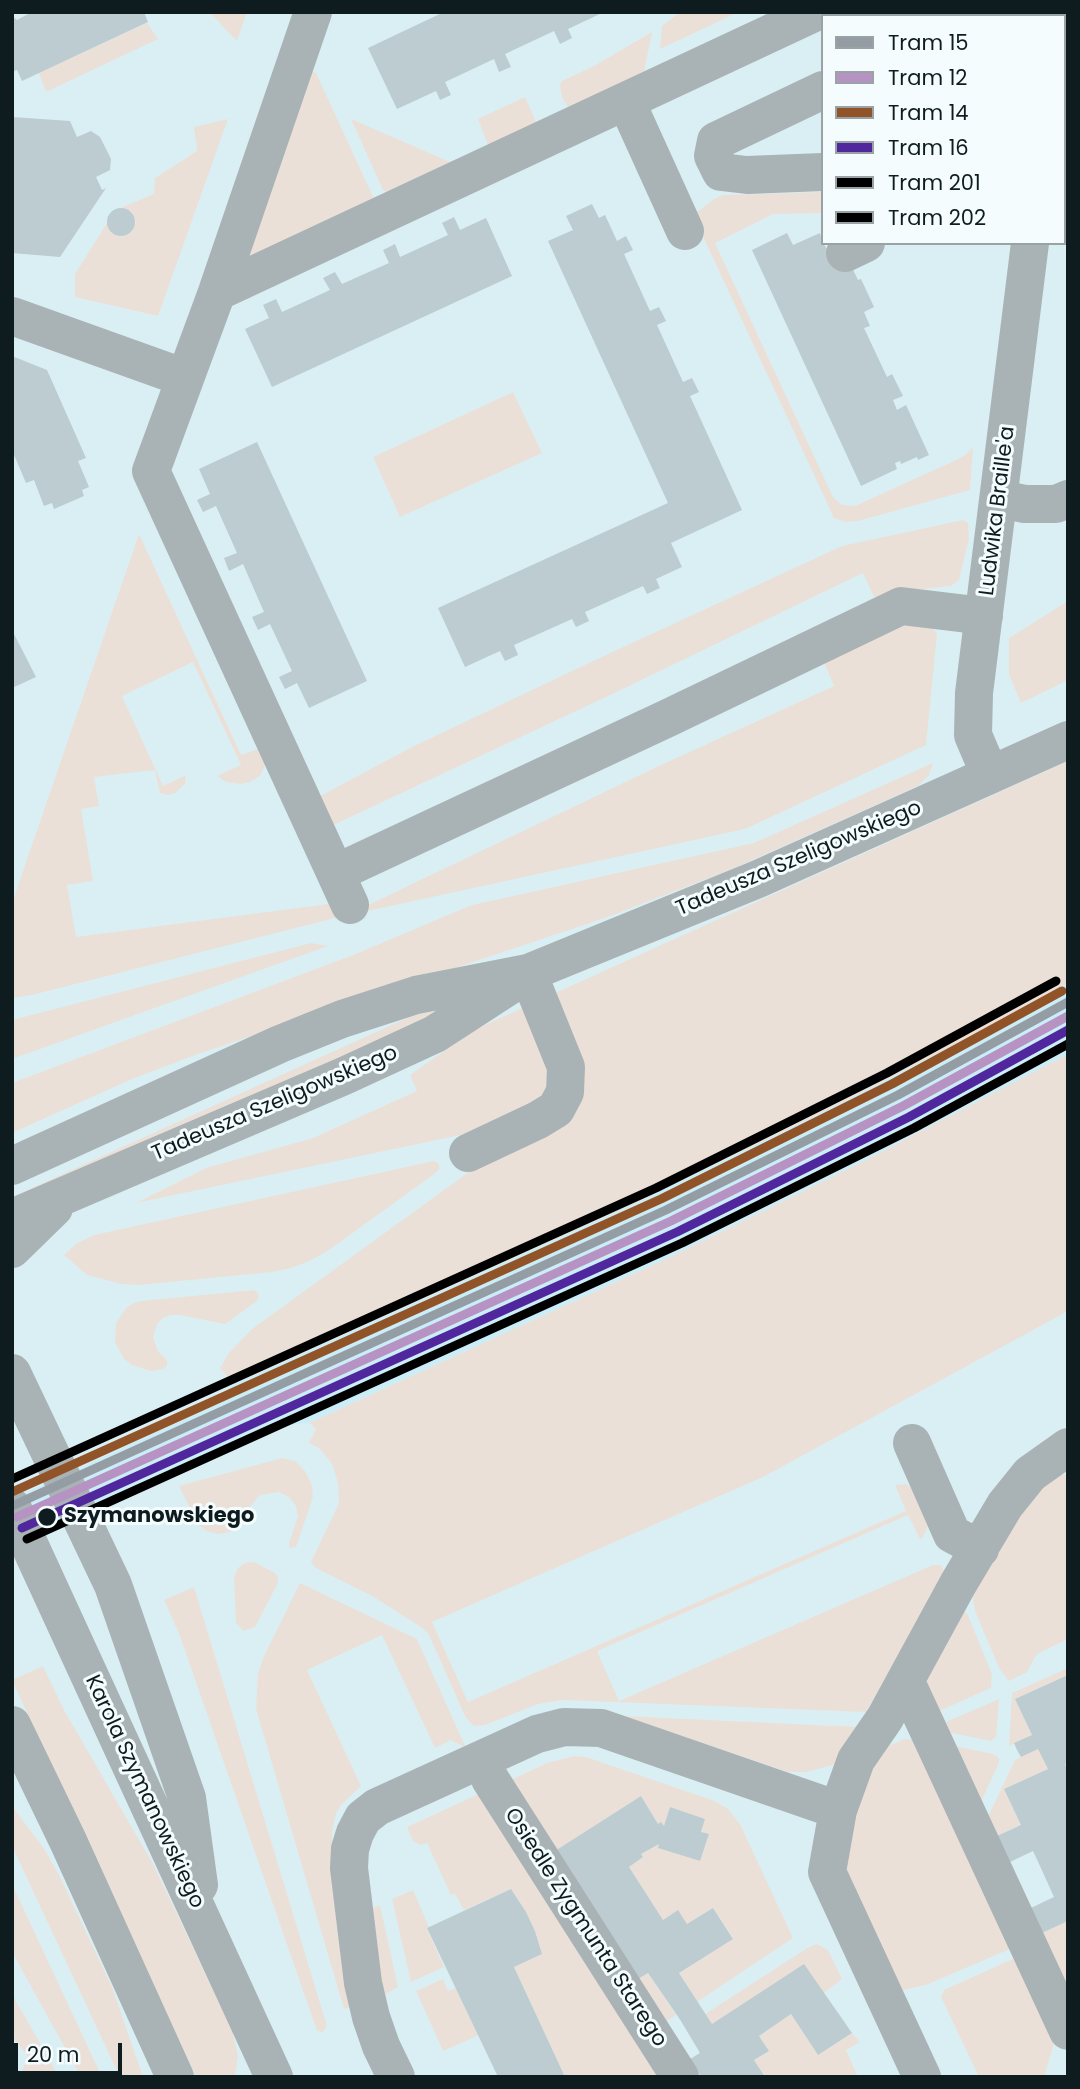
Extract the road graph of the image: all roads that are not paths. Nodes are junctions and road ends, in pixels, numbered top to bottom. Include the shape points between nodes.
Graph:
1 (313, 12) edge
2 (817, 12) edge
3 (821, 91) edge
4 (626, 101) junction
5 (821, 172) edge
6 (685, 231) dead end
7 (1030, 245) edge
8 (216, 292) junction
9 (12, 316) edge
10 (185, 378) junction
11 (999, 499) junction
12 (1068, 499) edge
13 (984, 616) junction
14 (1068, 740) edge
15 (990, 775) junction
16 (528, 973) junction
17 (69, 1140) junction
18 (468, 1153) dead end
19 (12, 1156) edge
20 (12, 1166) edge
21 (71, 1192) junction
22 (12, 1218) edge
23 (12, 1249) edge
24 (20, 1388) edge
25 (912, 1443) dead end
26 (1068, 1447) edge
27 (12, 1507) edge
28 (980, 1549) junction
29 (905, 1682) junction
30 (12, 1726) edge
31 (12, 1764) edge
32 (489, 1779) dead end
33 (838, 1810) junction
34 (68, 1841) junction
35 (205, 1925) junction
36 (1068, 2031) edge
37 (175, 2077) edge
38 (274, 2077) edge
39 (396, 2077) edge
40 (680, 2077) edge
41 (922, 2077) edge

1 - 8 street
2 - 4 street
3 - 5 street via 716,141 713,156 721,172
4 - 6 street
4 - 8 street
7 - 11 street, Ludwika Braille'a
8 - 10 street
9 - 10 street
10 - 13 street via 151,471 343,889 680,712 901,606
11 - 12 street via 1026,505
11 - 13 street, Ludwika Braille'a
13 - 15 street, Ludwika Braille'a via 973,735
14 - 15 street, Tadeusza Szeligowskiego
15 - 16 street, Tadeusza Szeligowskiego via 758,879
16 - 17 street, Tadeusza Szeligowskiego via 416,995 342,1019
16 - 18 street via 566,1067 565,1092 556,1109
16 - 21 street, Tadeusza Szeligowskiego via 435,1034
17 - 19 street
17 - 20 street, Tadeusza Szeligowskiego
21 - 22 street, Tadeusza Szeligowskiego
21 - 23 street
24 - 35 street via 113,1586 187,1798
25 - 28 street via 951,1534
26 - 28 street via 1030,1474 1005,1505
27 - 35 street, Karola Szymanowskiego
28 - 29 street
29 - 33 street via 856,1760
29 - 36 street
30 - 34 street
31 - 34 street
32 - 40 street, Osiedle Zygmunta Starego
33 - 39 street via 600,1728 564,1727 526,1739 377,1807 363,1818 355,1833 349,1868 363,1983 371,2017
33 - 41 street via 827,1872
34 - 37 street
35 - 38 street, Karola Szymanowskiego

